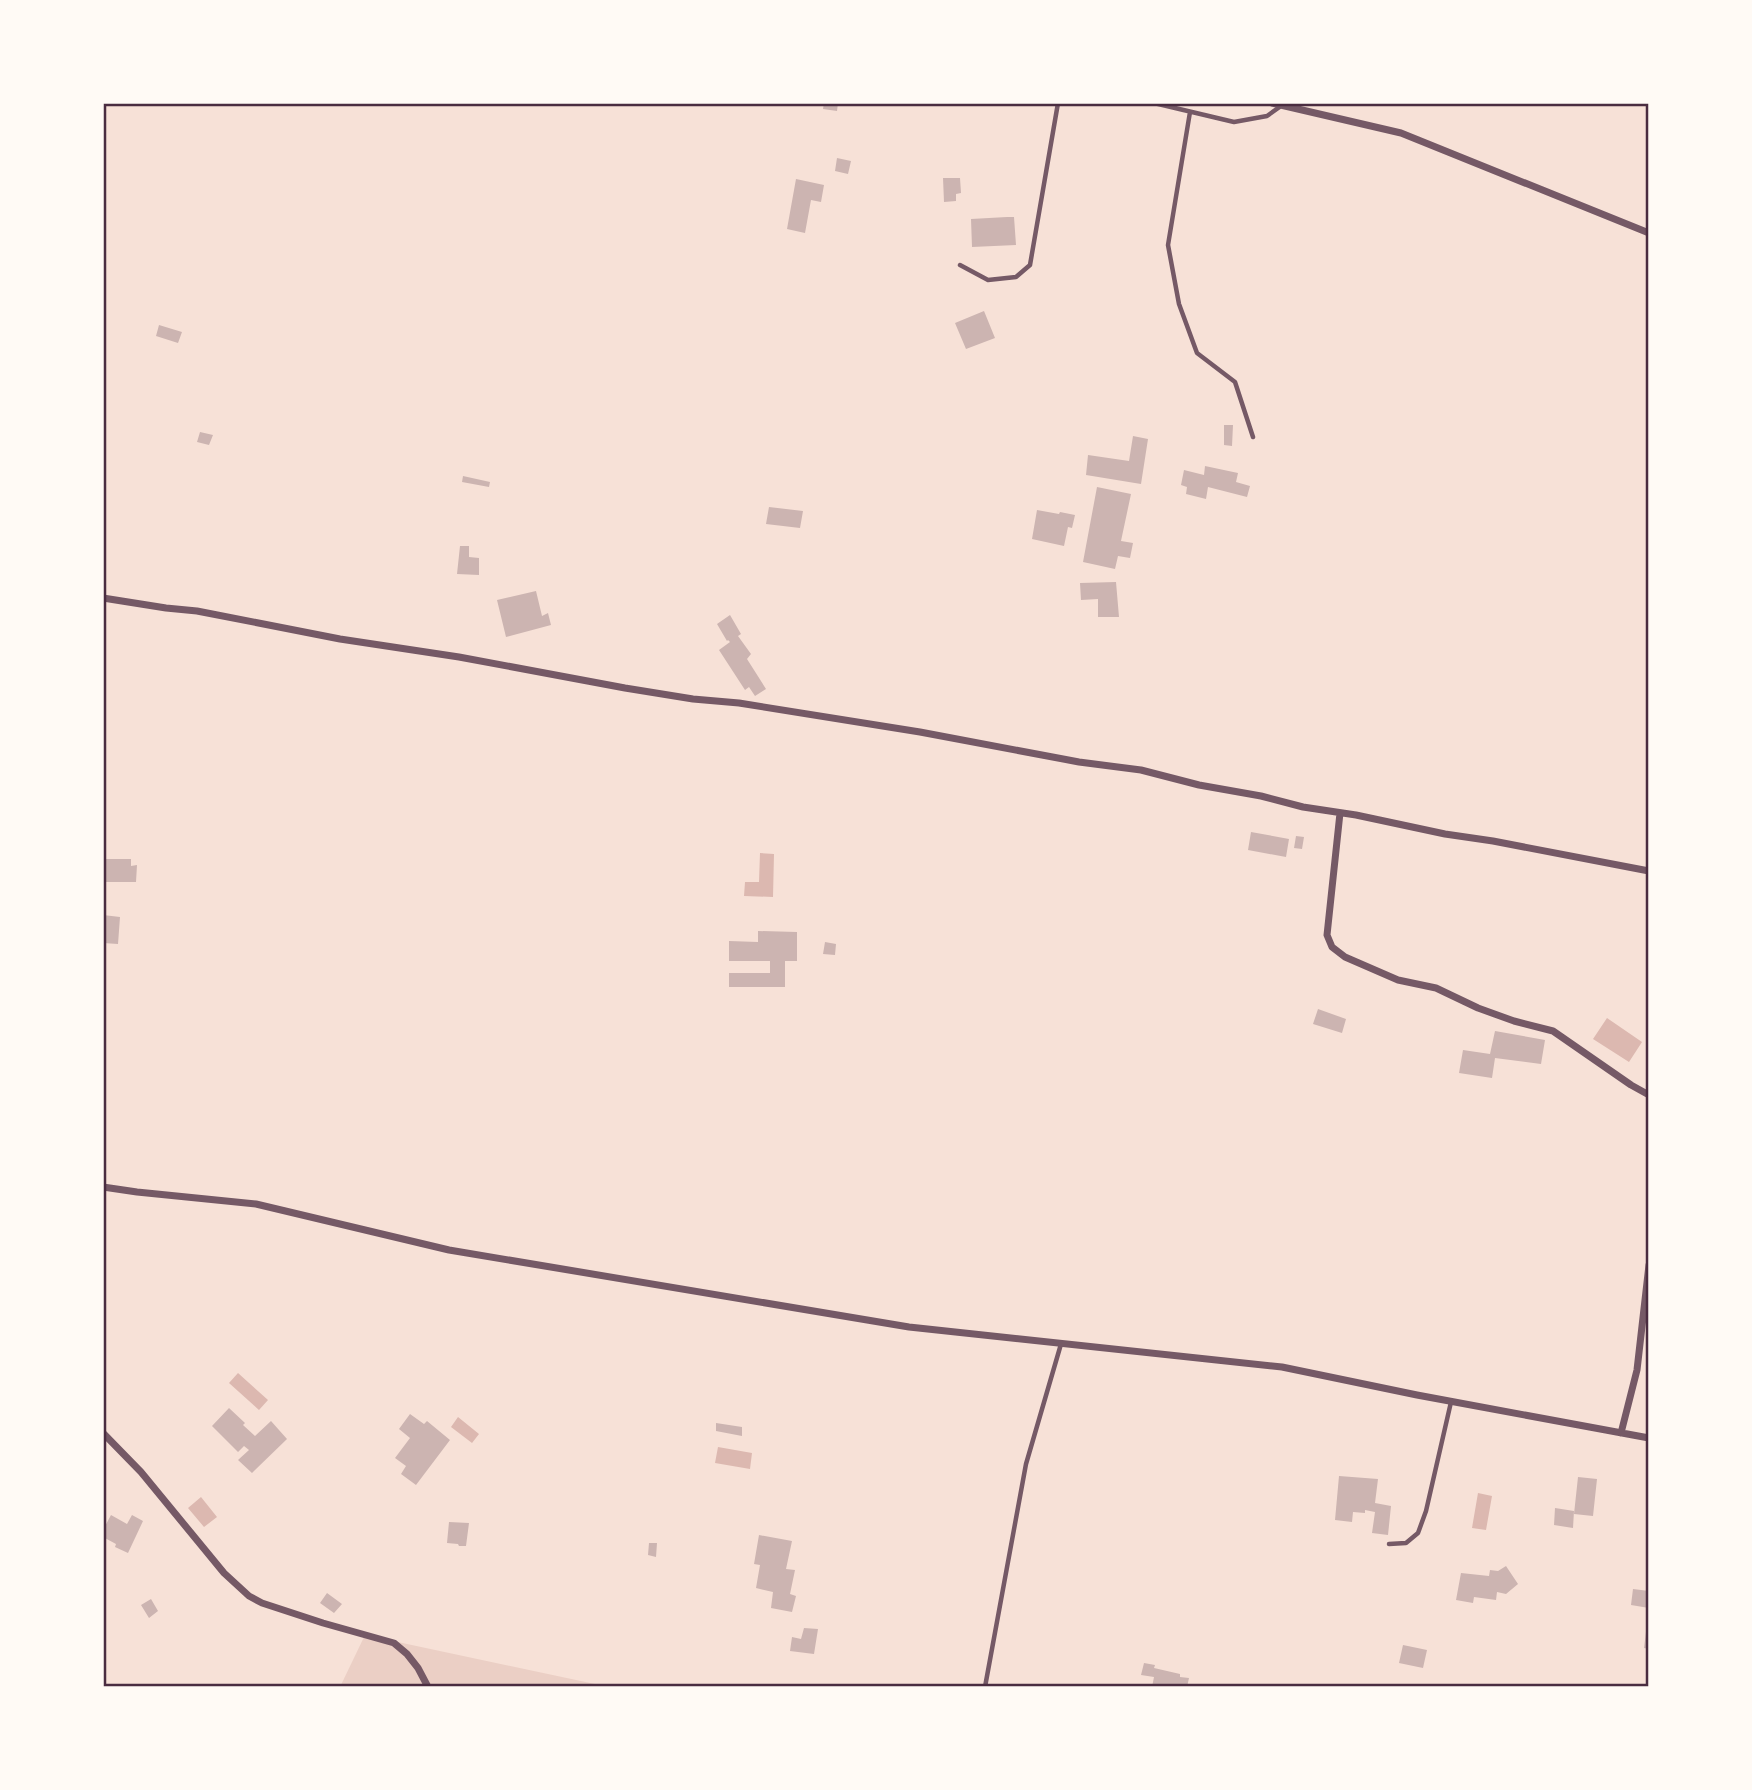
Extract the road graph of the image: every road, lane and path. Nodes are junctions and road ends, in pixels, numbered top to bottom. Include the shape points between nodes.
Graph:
1 (1058, 103) edge
2 (1154, 103) edge
3 (1272, 103) edge
4 (1282, 106) junction
5 (1190, 112) junction
6 (1649, 233) edge
7 (960, 265) dead end
8 (1253, 437) dead end
9 (103, 598) edge
10 (1340, 813) junction
11 (1649, 871) edge
12 (1649, 1095) edge
13 (103, 1186) edge
14 (1649, 1265) edge
15 (1061, 1343) junction
16 (1451, 1402) junction
17 (103, 1433) edge
18 (1620, 1433) junction
19 (1649, 1438) edge
20 (1389, 1544) dead end
21 (428, 1687) edge
22 (985, 1687) edge

1 - 7 lane via 1030,265 1016,277 988,280
2 - 5 lane
3 - 4 street
4 - 5 lane via 1267,116 1234,122
4 - 6 street via 1401,133
5 - 8 lane via 1168,245 1179,303 1197,353 1235,382
9 - 10 street via 1141,770
10 - 11 street
10 - 12 street via 1327,934 1332,947 1398,980 1436,988 1478,1008 1553,1031
13 - 15 street via 256,1204 449,1250 896,1325
14 - 18 street via 1637,1370
15 - 16 street via 1282,1367
15 - 22 lane via 1026,1464
16 - 18 street
16 - 20 lane via 1418,1533 1406,1543
17 - 21 street via 249,1596 394,1643 418,1668
18 - 19 street

